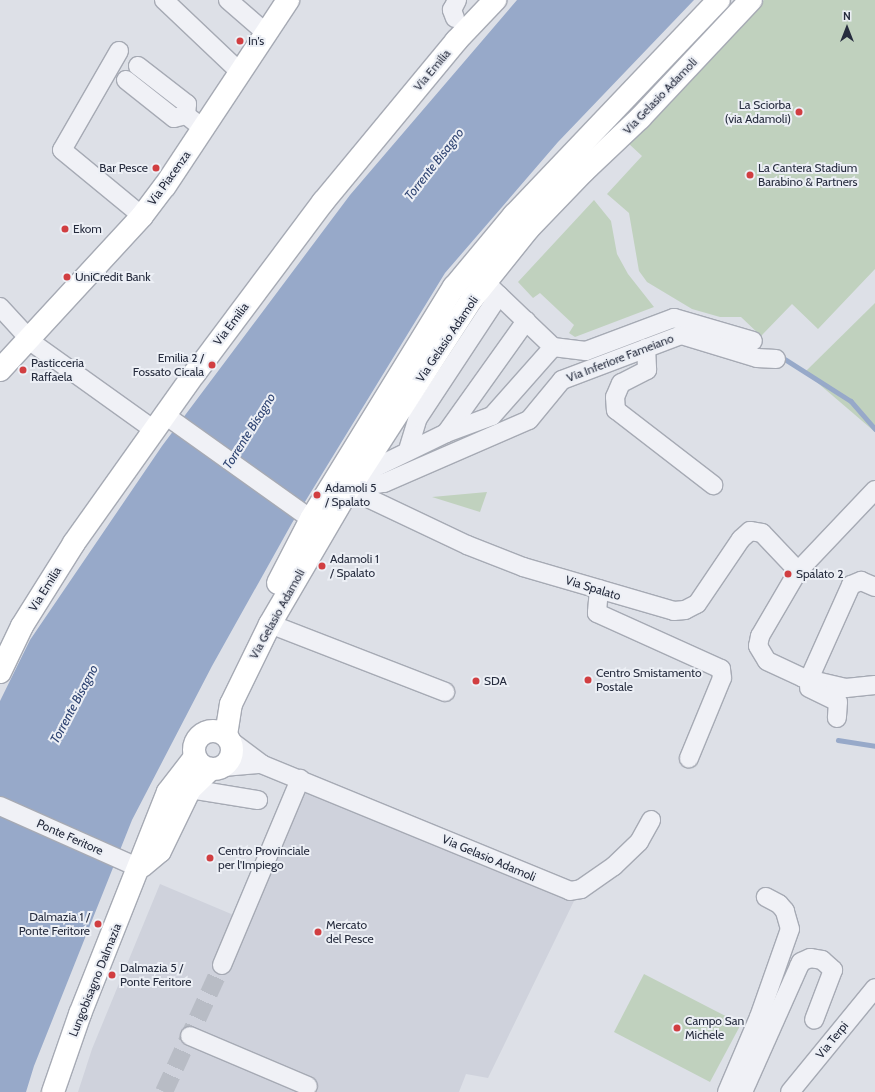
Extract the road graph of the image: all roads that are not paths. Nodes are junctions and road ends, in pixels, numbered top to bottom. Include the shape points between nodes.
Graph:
1 (164, 0) edge
2 (228, 0) edge
3 (288, 0) edge
4 (457, 0) edge
5 (495, 0) edge
6 (718, 0) edge
7 (751, 0) edge
8 (455, 18) dead end
9 (266, 33) junction
10 (119, 51) dead end
11 (138, 66) dead end
12 (240, 72) junction
13 (126, 80) dead end
14 (186, 115) junction
15 (204, 129) junction
16 (142, 216) junction
17 (492, 289) junction
18 (0, 307) edge
19 (526, 321) junction
20 (28, 339) junction
21 (753, 341) dead end
22 (554, 347) junction
23 (646, 348) junction
24 (776, 359) dead end
25 (0, 370) edge
26 (166, 423) junction
27 (446, 433) junction
28 (408, 450) junction
29 (354, 482) junction
30 (713, 484) dead end
31 (875, 490) edge
32 (307, 516) junction
33 (798, 571) junction
34 (875, 588) edge
35 (599, 589) junction
36 (270, 624) junction
37 (776, 665) junction
38 (0, 672) edge
39 (809, 679) junction
40 (875, 685) edge
41 (445, 692) dead end
42 (837, 718) dead end
43 (223, 736) junction
44 (689, 758) dead end
45 (261, 764) junction
46 (210, 765) junction
47 (300, 779) junction
48 (190, 789) junction
49 (258, 800) dead end
50 (0, 806) edge
51 (651, 820) dead end
52 (139, 868) junction
53 (766, 897) dead end
54 (222, 965) tunnel mouth
55 (875, 988) edge
56 (814, 1020) dead end
57 (190, 1036) dead end
58 (308, 1086) dead end
59 (53, 1092) edge
60 (727, 1092) edge
61 (743, 1092) edge
62 (790, 1092) edge

1 - 12 street
2 - 9 street
3 - 9 main road, Via Piacenza
4 - 8 street via 452,10
5 - 26 main road, Via Emilia via 456,41 323,202
6 - 32 main road, Via Gelasio Adamoli via 514,215 454,287
7 - 17 main road, Via Gelasio Adamoli via 640,118 584,171 528,230
9 - 12 main road, Via Piacenza
10 - 16 street via 62,150
11 - 14 street via 187,104
12 - 15 main road, Via Piacenza
13 - 14 street via 174,118
14 - 15 street
15 - 16 main road, Via Piacenza
16 - 20 main road, Via Piacenza
17 - 19 street
17 - 28 street via 418,418
17 - 29 main road, Via Gelasio Adamoli via 472,299
18 - 20 street
19 - 22 street
19 - 27 street
20 - 25 main road, Via Piacenza
20 - 26 street
21 - 22 street via 674,318 586,351
22 - 27 street via 492,416
23 - 24 street, Via Inferiore Fameiano via 681,335 757,358
23 - 29 street, Via Inferiore Fameiano via 562,380 529,420 384,483
23 - 30 street via 647,370 621,383 615,397 616,410
26 - 32 street
26 - 38 main road, Via Emilia via 74,543 22,626
27 - 28 street
28 - 29 street
29 - 35 street, Via Spalato via 467,545 523,567
29 - 36 main road, Via Gelasio Adamoli
31 - 33 street
32 - 43 main road, Via Gelasio Adamoli via 220,691
33 - 35 street, Via Spalato via 762,533 750,531 741,539 697,604 685,610 674,611 647,605
33 - 37 street via 759,641 762,656
34 - 39 street via 861,581 851,585
35 - 44 street via 597,613 721,669 722,678
36 - 41 street
36 - 43 main road, Via Gelasio Adamoli via 238,686
37 - 39 street
37 - 42 street via 781,677 838,702
39 - 40 street via 846,688
43 - 45 street, Via Gelasio Adamoli
43 - 46 main road, Via Gelasio Adamoli via 232,755
43 - 46 main road, Via Gelasio Adamoli via 204,733 196,742
45 - 46 street, Via Gelasio Adamoli
45 - 47 street, Via Gelasio Adamoli
46 - 48 main road, Via Gelasio Adamoli
46 - 52 main road, Via Gelasio Adamoli via 168,792
47 - 51 street, Via Gelasio Adamoli via 570,891 581,889 614,866 639,842
47 - 54 street
48 - 49 street
48 - 52 main road, Via Gelasio Adamoli via 160,851
50 - 52 street, Ponte Feritore
52 - 59 main road, Lungobisagno Dalmazia via 80,1014
53 - 60 street via 779,904 785,911 790,929 759,1017
55 - 62 street, Via Terpi
56 - 61 street via 833,970 822,960 810,958 798,966
57 - 58 street

